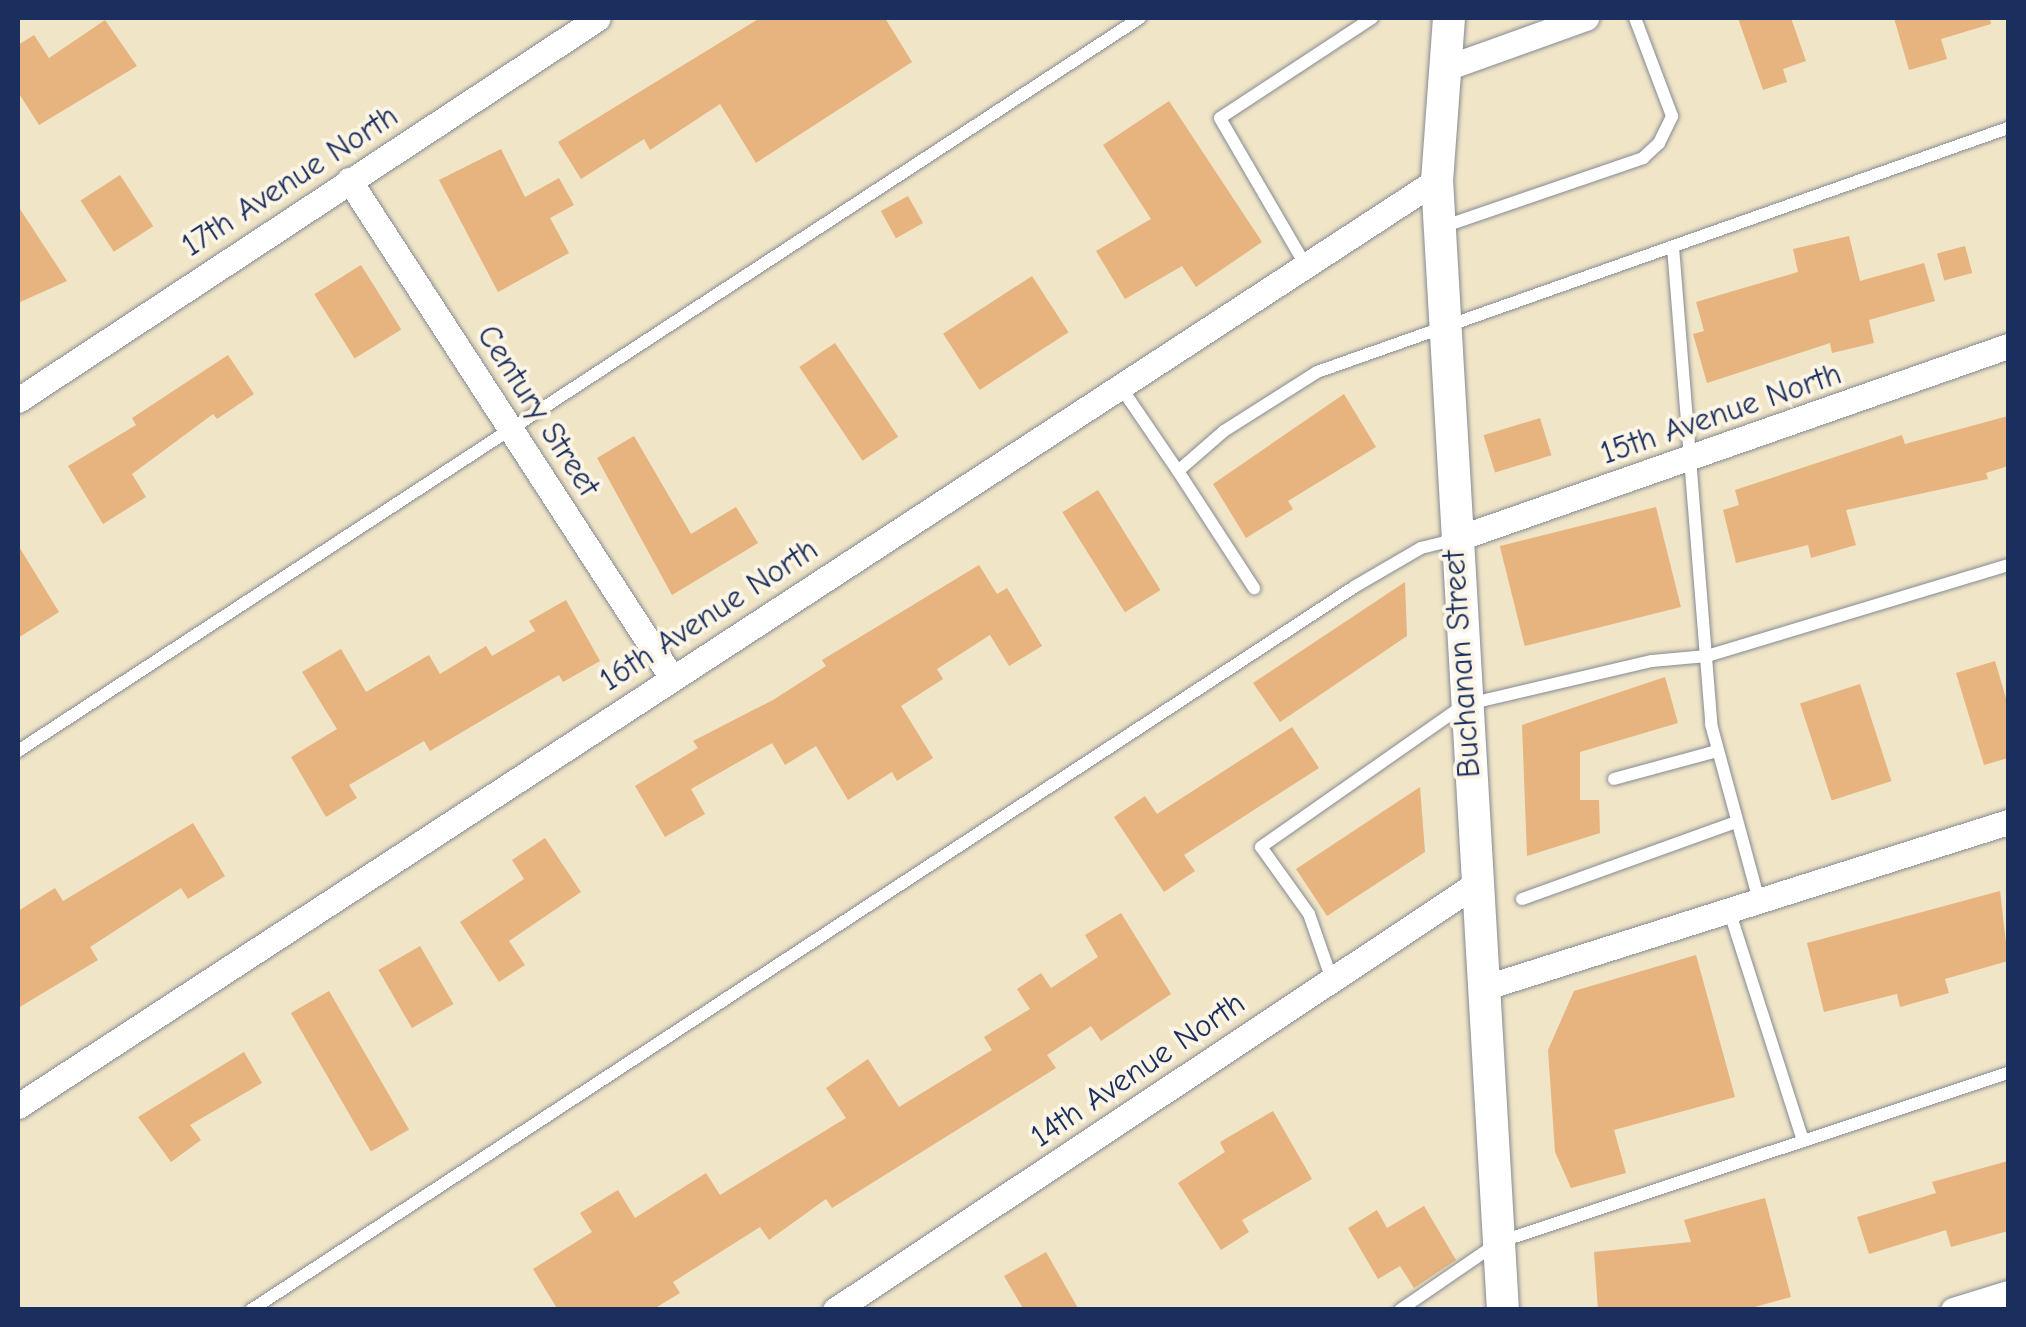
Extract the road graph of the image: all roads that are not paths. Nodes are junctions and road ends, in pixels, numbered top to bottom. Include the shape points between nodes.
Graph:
1 (598, 18) edge
2 (1140, 18) edge
3 (1372, 18) edge
4 (1449, 18) edge
5 (1586, 18) edge
6 (1635, 18) edge
7 (1446, 68) junction
8 (2008, 128) edge
9 (349, 180) junction
10 (1437, 180) junction
11 (1440, 228) junction
12 (1673, 248) junction
13 (1306, 266) junction
14 (1444, 332) junction
15 (2008, 346) edge
16 (1120, 386) junction
17 (18, 400) edge
18 (510, 428) junction
19 (1688, 461) junction
20 (1178, 471) junction
21 (1453, 540) junction
22 (2008, 565) edge
23 (1254, 588) dead end
24 (1707, 656) junction
25 (672, 678) junction
26 (1464, 705) junction
27 (1717, 751) junction
28 (18, 752) edge
29 (1614, 779) dead end
30 (1736, 822) junction
31 (2008, 822) edge
32 (1476, 884) junction
33 (1522, 899) dead end
34 (1759, 901) junction
35 (1729, 910) junction
36 (1332, 980) junction
37 (1483, 988) junction
38 (2008, 1072) edge
39 (18, 1106) edge
40 (1802, 1137) junction
41 (1499, 1242) junction
42 (2008, 1292) edge
43 (251, 1310) edge
44 (835, 1310) edge
45 (1400, 1310) edge
46 (1504, 1310) edge
47 (1953, 1310) edge

1 - 9 street, 17th Avenue North
2 - 18 lane
3 - 13 lane via 1220,118
4 - 7 street, Buchanan Street
5 - 7 street
6 - 11 lane via 1672,116 1658,143 1643,158
7 - 10 street, Buchanan Street
8 - 12 lane
9 - 17 street, 17th Avenue North
9 - 18 street, Century Street
10 - 11 street, Buchanan Street
10 - 13 street, 16th Avenue North
11 - 14 street, Buchanan Street
12 - 14 lane
12 - 19 lane
13 - 16 street, 16th Avenue North
14 - 20 lane via 1317,372 1224,431
14 - 21 street, Buchanan Street
15 - 19 street, 15th Avenue North
16 - 20 lane
16 - 25 street, 16th Avenue North
18 - 25 street, Century Street
18 - 28 lane
19 - 21 street, 15th Avenue North
19 - 24 lane
20 - 23 lane
21 - 26 street, Buchanan Street
21 - 43 lane via 1421,548 1338,598
22 - 24 lane
24 - 26 lane via 1652,661
24 - 27 lane
25 - 39 street, 16th Avenue North
26 - 32 street, Buchanan Street
26 - 36 lane via 1261,846 1309,914
27 - 29 lane
27 - 30 lane
30 - 33 lane
30 - 34 lane
31 - 34 street
32 - 36 street, 14th Avenue North
32 - 37 street, Buchanan Street
34 - 35 street
35 - 37 street
35 - 40 lane
36 - 44 street, 14th Avenue North
37 - 41 street, Buchanan Street
38 - 40 lane
40 - 41 lane
41 - 45 lane
41 - 46 street, Buchanan Street
42 - 47 street

